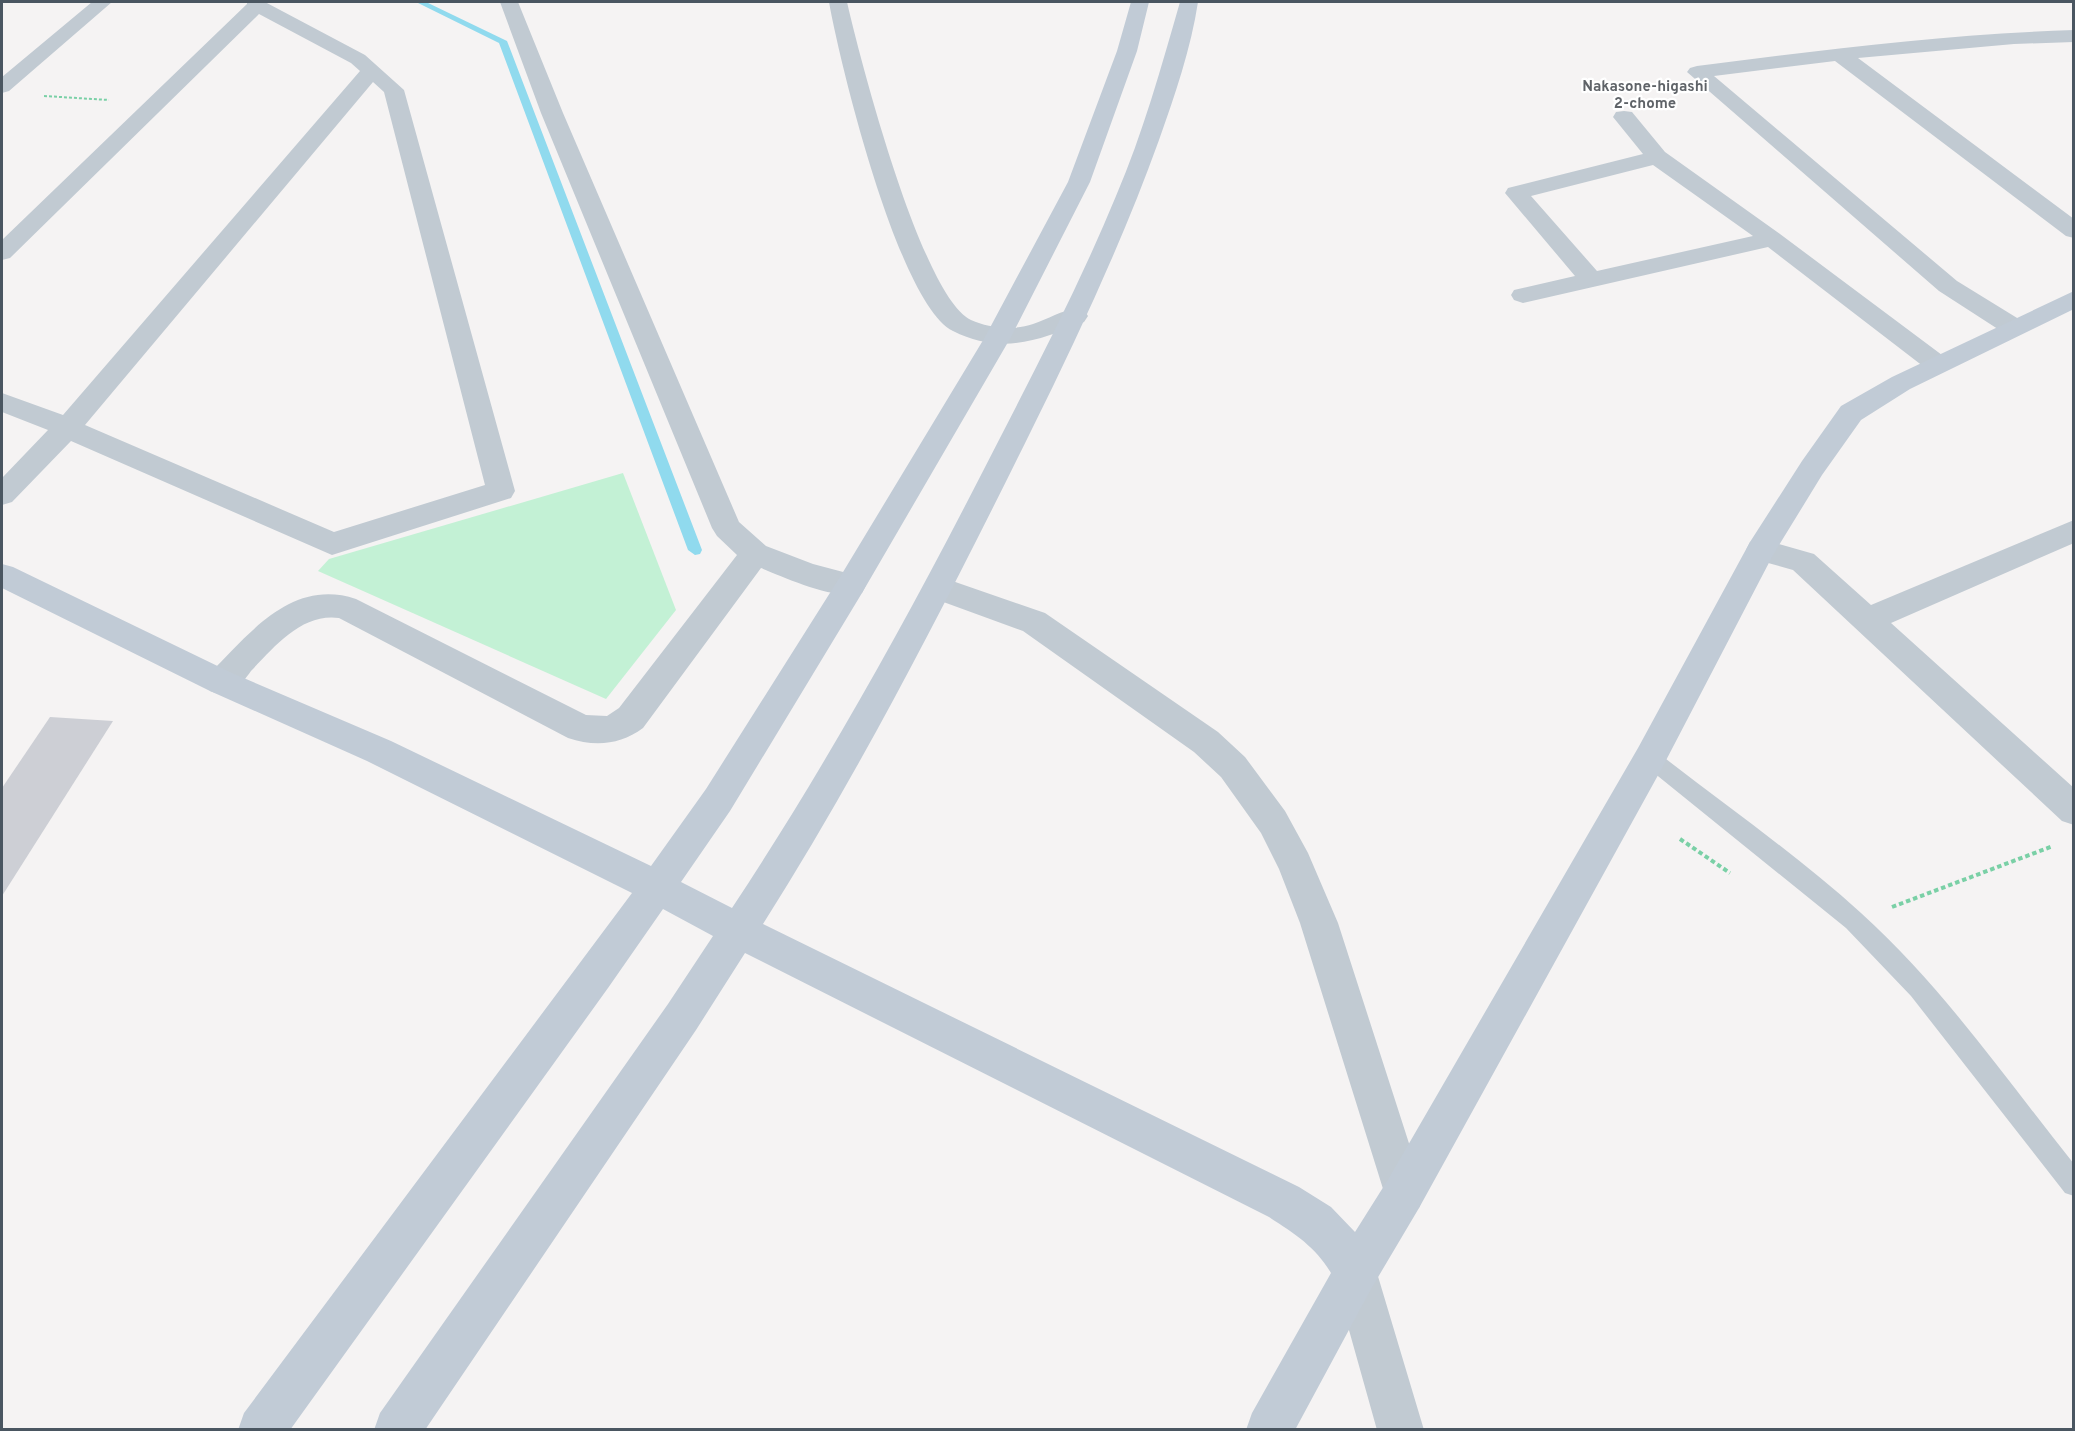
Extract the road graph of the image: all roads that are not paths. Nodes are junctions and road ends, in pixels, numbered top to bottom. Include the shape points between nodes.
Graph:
1 (103, 2) edge
2 (509, 2) edge
3 (838, 2) edge
4 (1140, 2) edge
5 (1189, 2) edge
6 (257, 3) edge
7 (2073, 36) edge
8 (1839, 54) junction
9 (371, 71) junction
10 (2, 87) edge
11 (1624, 117) dead end
12 (1657, 158) junction
13 (2073, 231) edge
14 (1772, 239) junction
15 (2, 253) edge
16 (1592, 280) junction
17 (1523, 295) dead end
18 (2071, 303) edge
19 (1074, 316) junction
20 (2013, 327) junction
21 (998, 338) junction
22 (1937, 364) junction
23 (2, 402) edge
24 (66, 429) junction
25 (2, 495) edge
26 (2073, 531) edge
27 (1761, 550) junction
28 (754, 554) junction
29 (2, 575) edge
30 (851, 585) junction
31 (938, 588) junction
32 (1867, 620) junction
33 (221, 682) junction
34 (1650, 758) junction
35 (2073, 810) edge
36 (657, 887) junction
37 (738, 931) junction
38 (2073, 1184) edge
39 (1404, 1193) junction
40 (1356, 1273) junction
41 (261, 1430) edge
42 (397, 1430) edge
43 (1269, 1430) edge
44 (1401, 1430) edge

1 - 10 street
2 - 28 street via 727,528
3 - 21 street via 893,205 937,303 960,325
4 - 21 street via 1127,51 1079,182
5 - 19 street via 1163,99 1128,195
6 - 9 street via 358,59
6 - 15 street
7 - 8 street
8 - 13 street
8 - 20 street via 1696,72 1947,286
9 - 24 street
9 - 24 street via 394,90 501,490 332,544
11 - 12 street
12 - 14 street
12 - 16 street via 1516,193
14 - 16 street
14 - 22 street
16 - 17 street
18 - 20 street
19 - 21 street via 1035,333
19 - 31 street
20 - 22 street
21 - 30 street
22 - 27 street via 1851,413
23 - 24 street
24 - 25 street
26 - 32 street
27 - 32 street via 1803,562
27 - 34 street
28 - 30 street
28 - 33 street via 631,718 609,730 580,728 334,604 306,608 290,616
29 - 33 street
30 - 36 street via 718,800
31 - 37 street via 800,835
31 - 39 street via 1034,622 1206,742 1233,767 1273,822 1319,923
32 - 35 street
33 - 36 street via 379,751
34 - 38 lane via 1854,921 1919,988
34 - 39 street
36 - 37 street
36 - 41 street
37 - 40 street via 1284,1202 1316,1222 1337,1242
37 - 42 street
39 - 40 street
40 - 43 street
40 - 44 street

